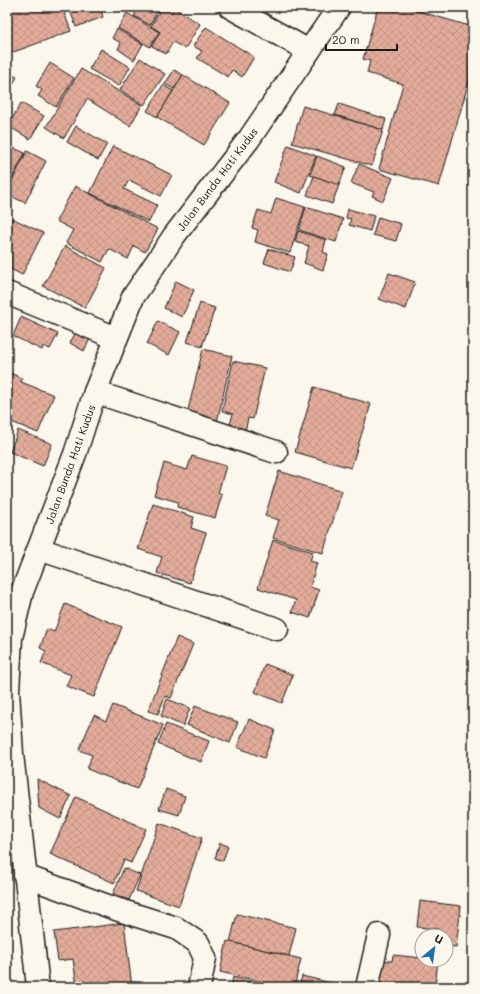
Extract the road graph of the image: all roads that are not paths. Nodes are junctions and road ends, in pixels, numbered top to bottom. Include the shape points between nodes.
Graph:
1 (230, 7) edge
2 (339, 7) edge
3 (309, 51) junction
4 (7, 293) edge
5 (116, 338) junction
6 (95, 392) junction
7 (276, 452) dead end
8 (39, 549) junction
9 (277, 629) dead end
10 (10, 754) edge
11 (25, 876) junction
12 (379, 935) dead end
13 (38, 987) edge
14 (199, 987) edge
15 (367, 987) edge

1 - 3 street
2 - 3 street, Jalan Bunda Hati Kudus
3 - 5 street, Jalan Bunda Hati Kudus via 249,139 174,236 132,297
4 - 5 street
5 - 6 street, Jalan Bunda Hati Kudus
6 - 7 street
6 - 8 street, Jalan Bunda Hati Kudus
8 - 9 street
8 - 10 street, Jalan Bunda Hati Kudus via 22,592 11,638 8,692
10 - 11 street, Jalan Bunda Hati Kudus
11 - 13 street, Jalan Bunda Hati Kudus
11 - 14 street via 116,910 176,928 198,943 205,958
12 - 15 street

